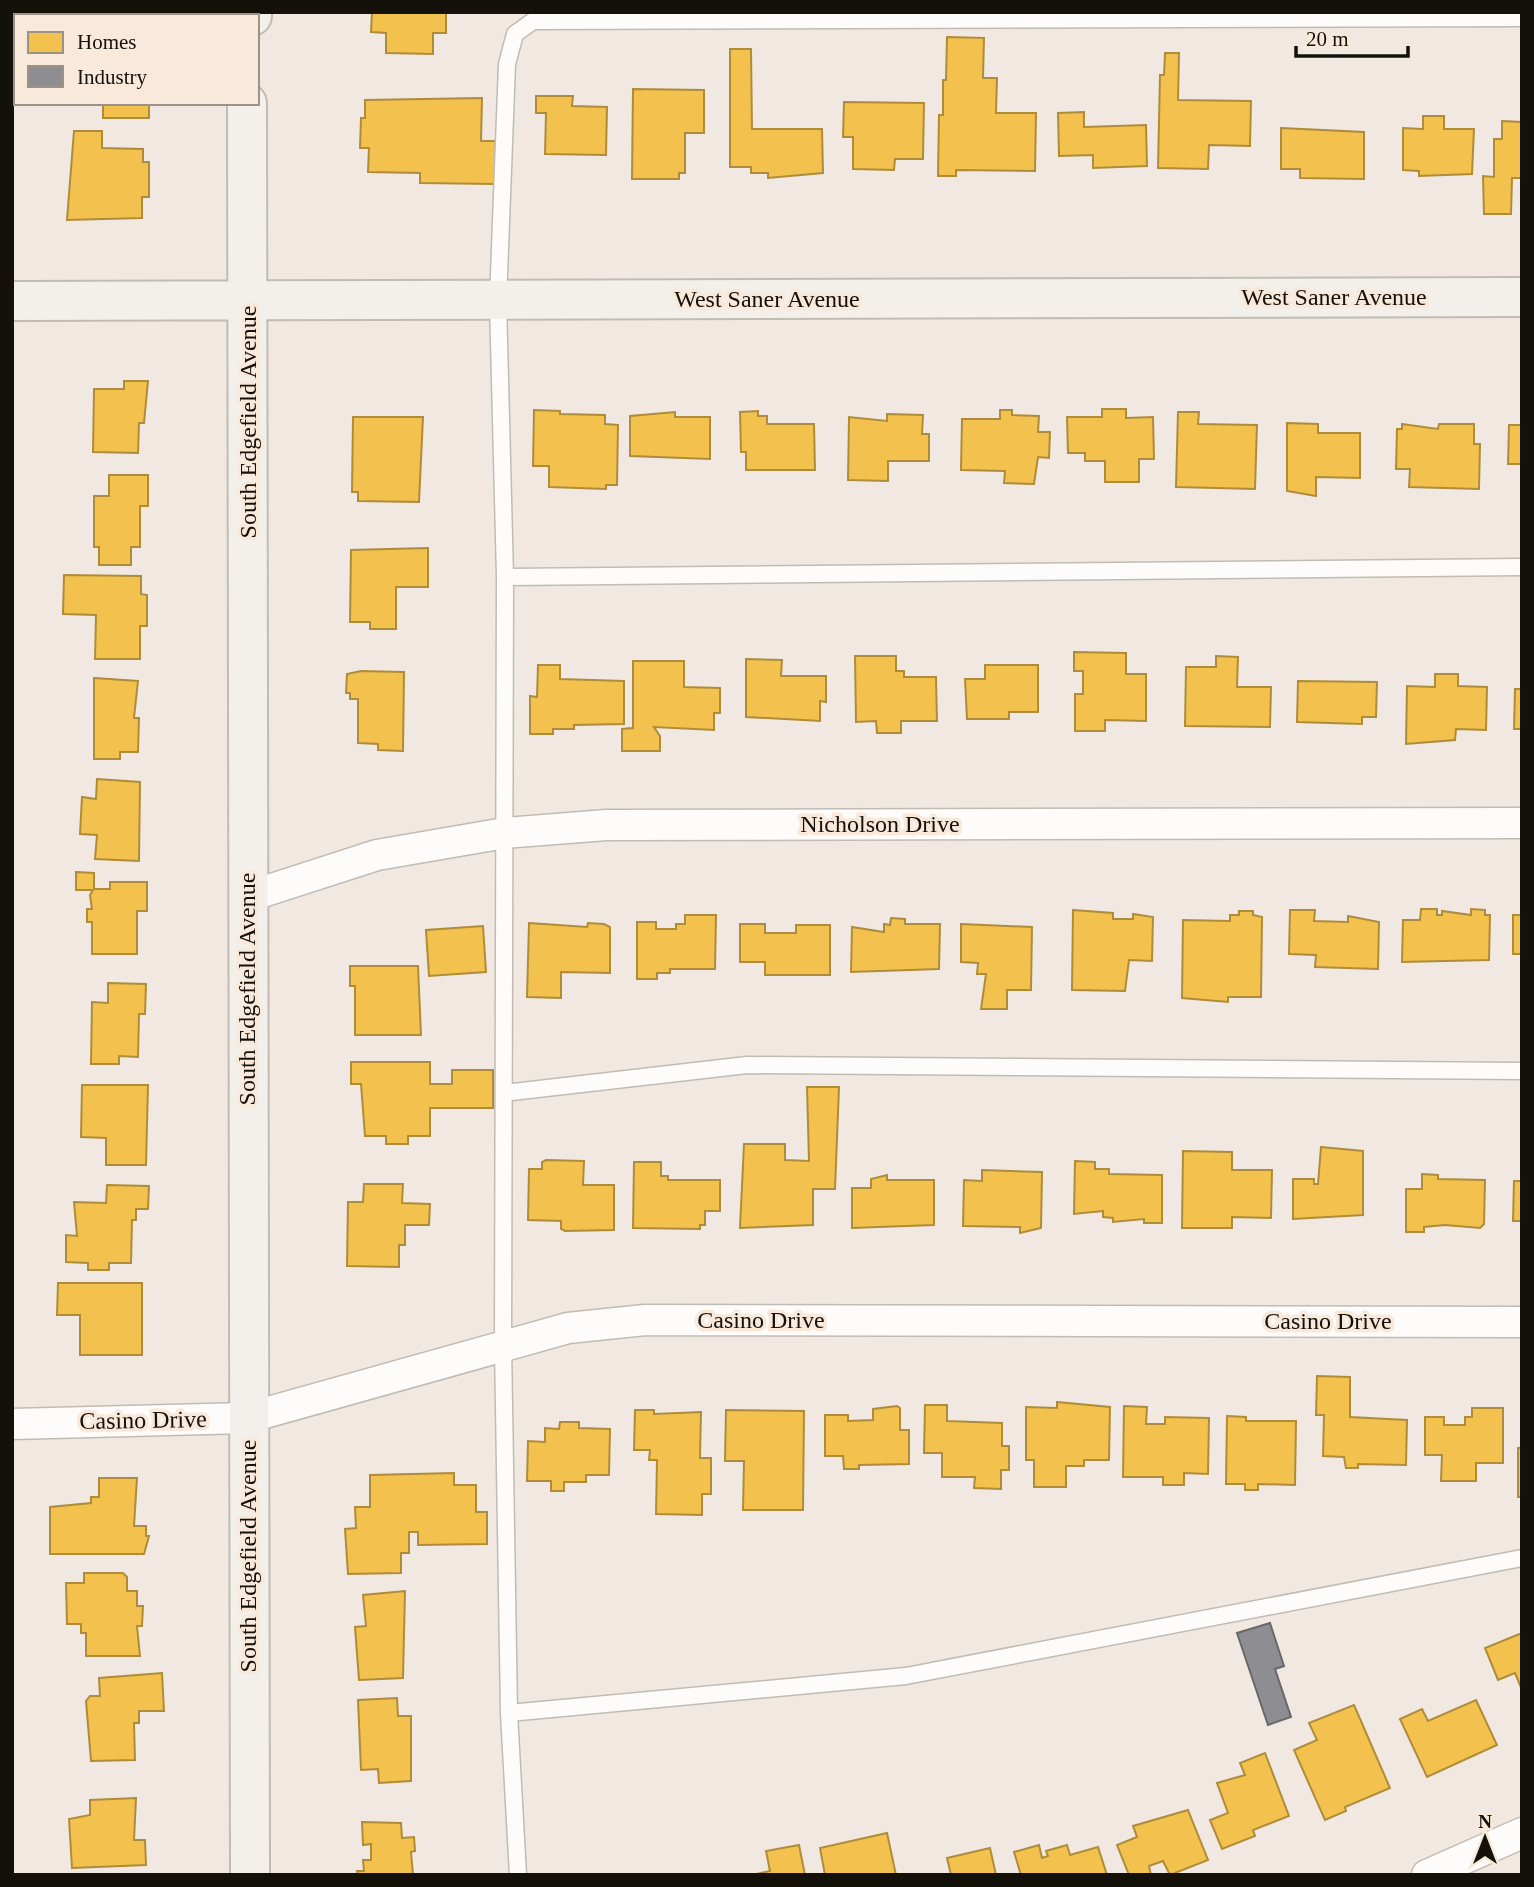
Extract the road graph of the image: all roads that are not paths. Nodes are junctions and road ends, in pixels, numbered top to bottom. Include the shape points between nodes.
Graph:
1 (1522, 18) edge
2 (247, 105) edge
3 (1522, 297) edge
4 (12, 301) edge
5 (498, 301) junction
6 (248, 302) junction
7 (1522, 567) edge
8 (505, 577) junction
9 (1522, 823) edge
10 (505, 833) junction
11 (247, 897) junction
12 (1522, 1071) edge
13 (504, 1093) junction
14 (1522, 1322) edge
15 (503, 1345) junction
16 (247, 1418) junction
17 (12, 1424) edge
18 (1522, 1558) edge
19 (509, 1713) junction
20 (1522, 1833) edge
21 (250, 1875) edge
22 (518, 1875) edge
23 (1427, 1875) edge

1 - 5 lane via 533,21 515,34 507,64
2 - 6 street, South Edgefield Avenue
3 - 5 street, West Saner Avenue
4 - 6 street, West Saner Avenue
5 - 6 street, West Saner Avenue
5 - 8 lane
6 - 11 street, South Edgefield Avenue
7 - 8 lane
8 - 10 lane
9 - 10 street, Nicholson Drive via 620,825
10 - 11 street, Nicholson Drive via 377,855
10 - 13 lane
11 - 16 street, South Edgefield Avenue
12 - 13 lane via 747,1065
13 - 15 lane
14 - 15 street, Casino Drive via 645,1320 568,1328
15 - 16 street, Casino Drive
15 - 19 lane
16 - 17 street, Casino Drive
16 - 21 street, South Edgefield Avenue
18 - 19 lane via 955,1668
19 - 22 lane
20 - 23 street

